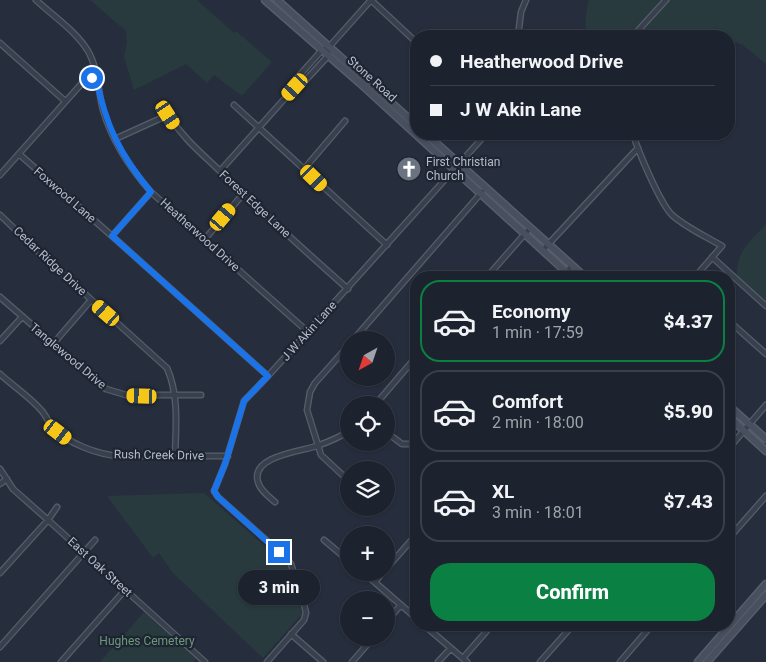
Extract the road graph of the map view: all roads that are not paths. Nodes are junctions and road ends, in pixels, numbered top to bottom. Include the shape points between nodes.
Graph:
1 (36, 0) edge
2 (265, 0) edge
3 (277, 0) edge
4 (371, 0) edge
5 (526, 0) edge
6 (666, 0) edge
7 (519, 30) edge
8 (638, 30) edge
9 (410, 36) edge
10 (0, 43) edge
11 (328, 47) junction
12 (322, 50) junction
13 (328, 56) junction
14 (96, 78) junction
15 (295, 87) junction
16 (65, 101) junction
17 (234, 105) dead end
18 (410, 120) edge
19 (345, 121) dead end
20 (258, 128) junction
21 (410, 130) edge
22 (115, 139) junction
23 (422, 140) edge
24 (433, 140) edge
25 (481, 140) edge
26 (635, 140) edge
27 (638, 148) junction
28 (19, 154) junction
29 (459, 164) junction
30 (304, 168) junction
31 (454, 169) junction
32 (220, 171) junction
33 (0, 175) edge
34 (486, 188) junction
35 (151, 192) junction
36 (243, 194) junction
37 (481, 194) junction
38 (0, 215) edge
39 (530, 228) junction
40 (525, 234) junction
41 (112, 236) junction
42 (205, 239) junction
43 (548, 244) junction
44 (387, 245) junction
45 (543, 250) junction
46 (712, 257) junction
47 (572, 265) junction
48 (413, 271) edge
49 (492, 271) edge
50 (566, 271) edge
51 (568, 271) edge
52 (578, 271) edge
53 (700, 271) edge
54 (727, 271) edge
55 (410, 275) edge
56 (735, 278) edge
57 (348, 289) junction
58 (0, 297) edge
59 (91, 300) junction
60 (766, 306) edge
61 (22, 317) junction
62 (735, 326) edge
63 (361, 331) edge
64 (308, 332) junction
65 (0, 341) edge
66 (53, 344) junction
67 (766, 354) edge
68 (340, 355) edge
69 (410, 364) edge
70 (0, 374) edge
71 (268, 376) junction
72 (201, 395) dead end
73 (175, 396) junction
74 (384, 396) edge
75 (766, 405) edge
76 (735, 411) edge
77 (735, 423) edge
78 (749, 424) junction
79 (743, 430) junction
80 (340, 435) edge
81 (395, 439) edge
82 (766, 439) edge
83 (735, 440) edge
84 (410, 444) edge
85 (317, 446) junction
86 (766, 451) edge
87 (175, 456) junction
88 (228, 456) junction
89 (0, 468) edge
90 (340, 473) edge
91 (7, 479) junction
92 (0, 484) edge
93 (766, 496) edge
94 (275, 502) dead end
95 (57, 506) dead end
96 (48, 520) junction
97 (735, 531) edge
98 (95, 540) dead end
99 (324, 540) dead end
100 (410, 542) edge
101 (84, 552) junction
102 (340, 553) edge
103 (395, 559) edge
104 (0, 573) edge
105 (374, 582) edge
106 (766, 584) edge
107 (125, 590) junction
108 (766, 595) edge
109 (401, 605) junction
110 (395, 612) edge
111 (410, 613) edge
112 (742, 616) junction
113 (735, 623) edge
114 (735, 625) edge
115 (431, 631) edge
116 (487, 631) edge
117 (568, 631) edge
118 (647, 631) edge
119 (728, 631) edge
120 (731, 631) edge
121 (291, 634) junction
122 (366, 646) edge
123 (0, 647) edge
124 (451, 648) junction
125 (463, 658) junction
126 (61, 662) edge
127 (205, 662) edge
128 (267, 662) edge
129 (323, 662) edge
130 (352, 662) edge
131 (438, 662) edge
132 (467, 662) edge
133 (540, 662) edge
134 (620, 662) edge
135 (698, 662) edge
136 (707, 662) edge

1 - 14 street, Heatherwood Drive via 83,44 91,57
2 - 12 main road, Stone Road
3 - 11 main road, Stone Road
4 - 9 street
4 - 11 street
5 - 7 street
6 - 8 street
10 - 16 street
11 - 12 street
11 - 13 street
11 - 18 main road, Stone Road
12 - 13 main road, Stone Road
12 - 15 street via 297,78
13 - 15 street via 303,83
13 - 21 main road, Stone Road
14 - 16 street via 83,82
14 - 22 street, Heatherwood Drive via 103,109
15 - 20 street
16 - 28 street
17 - 20 street
19 - 30 street
20 - 30 street
20 - 32 street
22 - 32 street, Forest Edge Lane via 168,115 186,139
22 - 35 street, Heatherwood Drive via 128,163
23 - 31 main road, Stone Road
24 - 29 main road
25 - 29 street, J W Akin Lane
26 - 27 street
27 - 43 street
27 - 46 street via 671,213 722,246
28 - 33 street
28 - 41 street, Foxwood Lane
29 - 31 street, J W Akin Lane
29 - 34 main road
30 - 44 street
31 - 37 main road, Stone Road
31 - 44 street, J W Akin Lane
32 - 36 street, Forest Edge Lane
34 - 37 street
34 - 39 main road
35 - 41 street
35 - 42 street, Heatherwood Drive
36 - 42 street
36 - 57 street, Forest Edge Lane
37 - 40 main road, Stone Road
37 - 48 street
38 - 59 street, Cedar Ridge Drive
39 - 40 street
39 - 43 main road
40 - 45 main road, Stone Road
40 - 49 street
41 - 71 street, Foxwood Lane
42 - 64 street, Heatherwood Drive
43 - 45 street
43 - 47 main road
44 - 57 street, J W Akin Lane
45 - 50 main road, Stone Road
46 - 53 street
46 - 54 street
47 - 51 street
47 - 52 main road
55 - 63 street
56 - 60 street
57 - 64 street, J W Akin Lane
58 - 61 street, Tanglewood Drive
59 - 66 street
59 - 73 street, Cedar Ridge Drive via 167,368
61 - 65 street
61 - 66 street, Tanglewood Drive
62 - 67 street
64 - 71 street, J W Akin Lane
66 - 73 street, Tanglewood Drive via 106,389 126,395
68 - 85 street via 310,392 307,410
69 - 74 street
70 - 87 street, Rush Creek Drive via 67,438 113,456
71 - 88 street, J W Akin Lane via 244,401
72 - 73 street, Tanglewood Drive
73 - 87 street, Cedar Ridge Drive
75 - 78 street
76 - 78 main road
77 - 79 main road
78 - 79 street
78 - 82 main road
79 - 83 street
79 - 86 main road
80 - 85 street
81 - 84 street via 402,444
85 - 90 street via 323,458
85 - 94 street via 271,459 260,467 257,480
87 - 88 street, Rush Creek Drive
88 - 121 street, J W Akin Lane via 214,491 294,568 306,613
89 - 91 street, East Oak Street
91 - 92 street
91 - 96 street, East Oak Street via 20,496
93 - 97 street
95 - 96 street
96 - 101 street, East Oak Street
96 - 104 street
98 - 101 street
99 - 102 street
100 - 103 street
101 - 107 street, East Oak Street
101 - 123 street
105 - 109 street
106 - 112 main road
107 - 126 street
107 - 127 street, East Oak Street
108 - 112 main road
109 - 110 street
109 - 111 street
112 - 113 main road
112 - 114 main road
115 - 124 street
116 - 125 street
117 - 133 street
118 - 134 street
119 - 135 main road
120 - 136 main road
121 - 128 street
121 - 129 street
122 - 130 street
124 - 125 street
124 - 131 street
125 - 132 street

